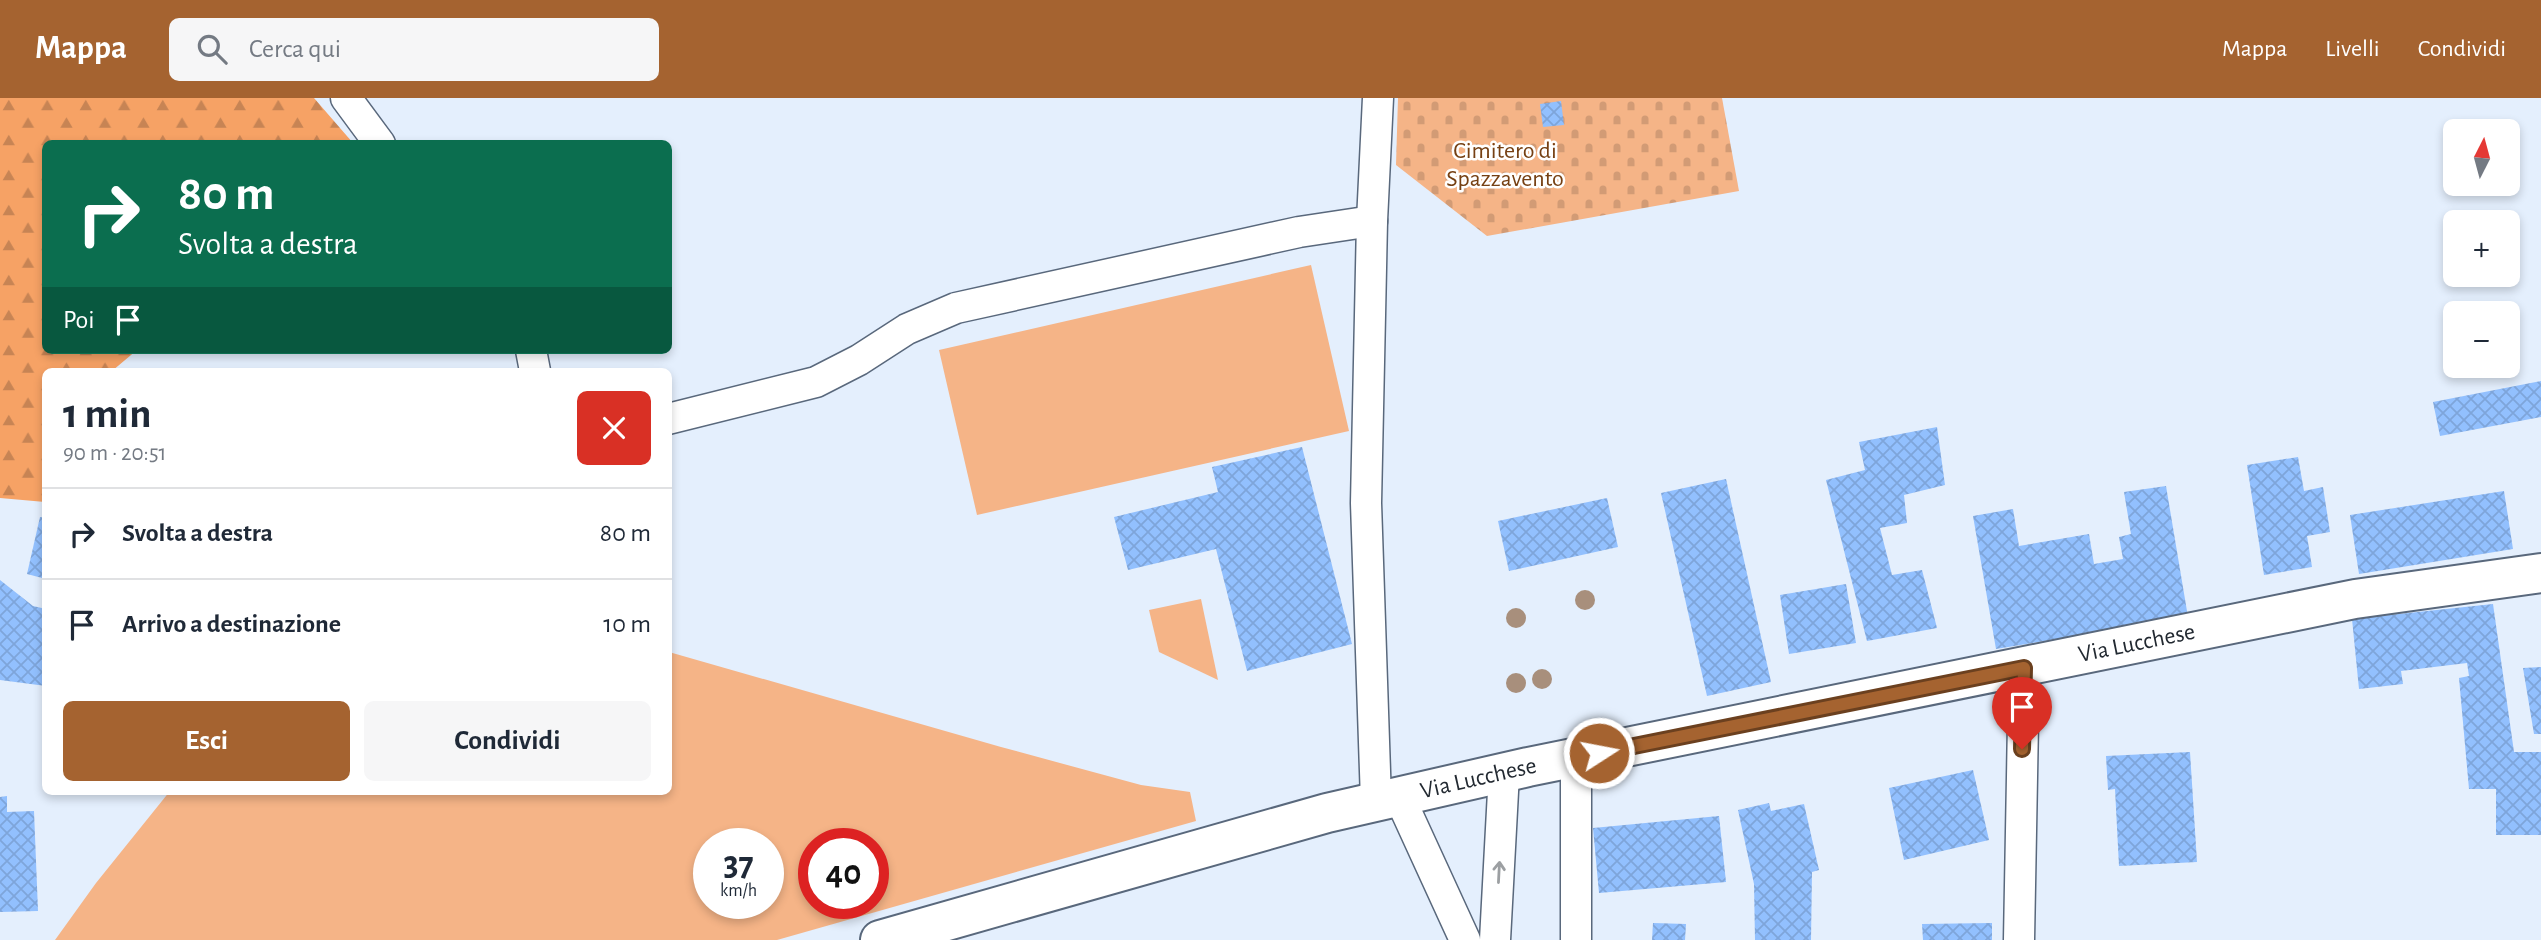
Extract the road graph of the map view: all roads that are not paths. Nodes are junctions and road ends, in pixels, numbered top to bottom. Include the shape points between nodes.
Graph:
1 (346, 98) edge
2 (1378, 98) edge
3 (377, 140) edge
4 (1372, 221) junction
5 (672, 418) edge
6 (2541, 573) edge
7 (2024, 668) junction
8 (1576, 757) junction
9 (1504, 773) junction
10 (1388, 798) junction
11 (880, 940) edge
12 (1465, 940) edge
13 (1495, 940) edge
14 (1576, 940) edge
15 (2019, 940) edge

1 - 3 street
2 - 4 street
4 - 5 street via 1299,232 956,308 907,329 816,382
4 - 10 street via 1366,503
6 - 7 street, Via Lucchese via 2355,599
7 - 8 street, Via Lucchese
7 - 15 street
8 - 9 street, Via Lucchese
8 - 14 street
9 - 10 street, Via Lucchese
13 -> 9 street
10 - 11 street, Via Lucchese
10 - 12 street

